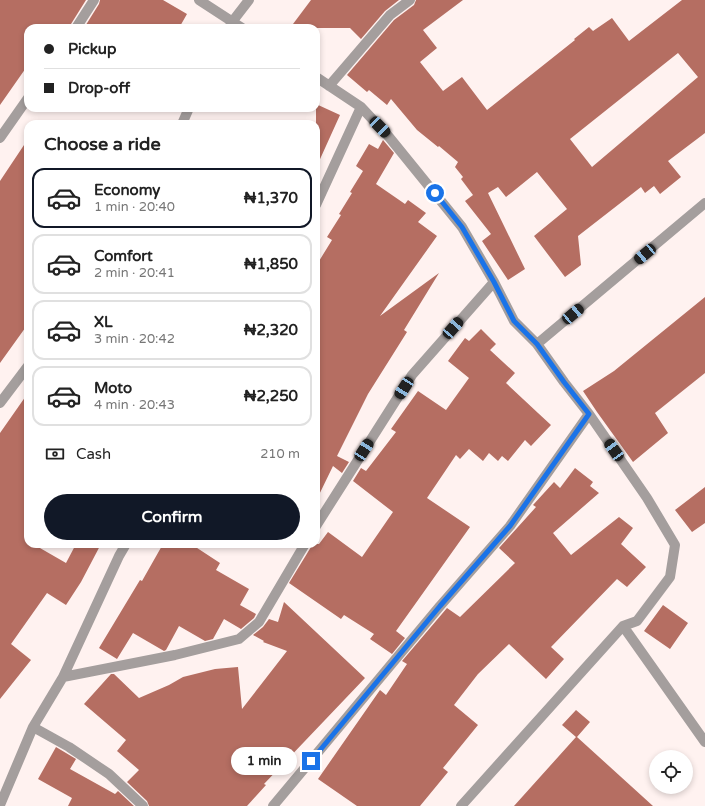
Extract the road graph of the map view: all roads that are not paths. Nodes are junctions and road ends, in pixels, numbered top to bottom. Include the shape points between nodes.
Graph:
1 (94, 0) edge
2 (199, 0) edge
3 (249, 0) edge
4 (410, 0) edge
5 (79, 24) edge
6 (229, 24) edge
7 (231, 24) edge
8 (320, 80) edge
9 (329, 86) junction
10 (24, 104) edge
11 (360, 107) junction
12 (0, 138) edge
13 (320, 196) edge
14 (705, 203) edge
15 (494, 282) junction
16 (537, 344) junction
17 (24, 371) edge
18 (0, 403) edge
19 (589, 414) junction
20 (320, 520) edge
21 (124, 548) edge
22 (303, 548) edge
23 (623, 626) junction
24 (62, 677) junction
25 (33, 727) junction
26 (705, 742) edge
27 (0, 805) edge
28 (143, 806) edge
29 (273, 806) edge
30 (461, 806) edge

1 - 5 street
2 - 6 street
3 - 7 street
4 - 9 street via 390,16
8 - 9 street
9 - 11 street
10 - 12 street
11 - 13 street
11 - 15 street via 389,137 462,227
14 - 16 street
15 - 16 street via 514,321
15 - 20 street via 412,375
16 - 19 street
17 - 18 street
19 - 23 street via 647,498 675,545 670,577 636,621
19 - 29 street via 510,526
21 - 24 street
22 - 24 street via 259,622 239,639 175,655
23 - 26 street
23 - 30 street
24 - 25 street
25 - 27 street
25 - 28 street via 69,746 109,774

